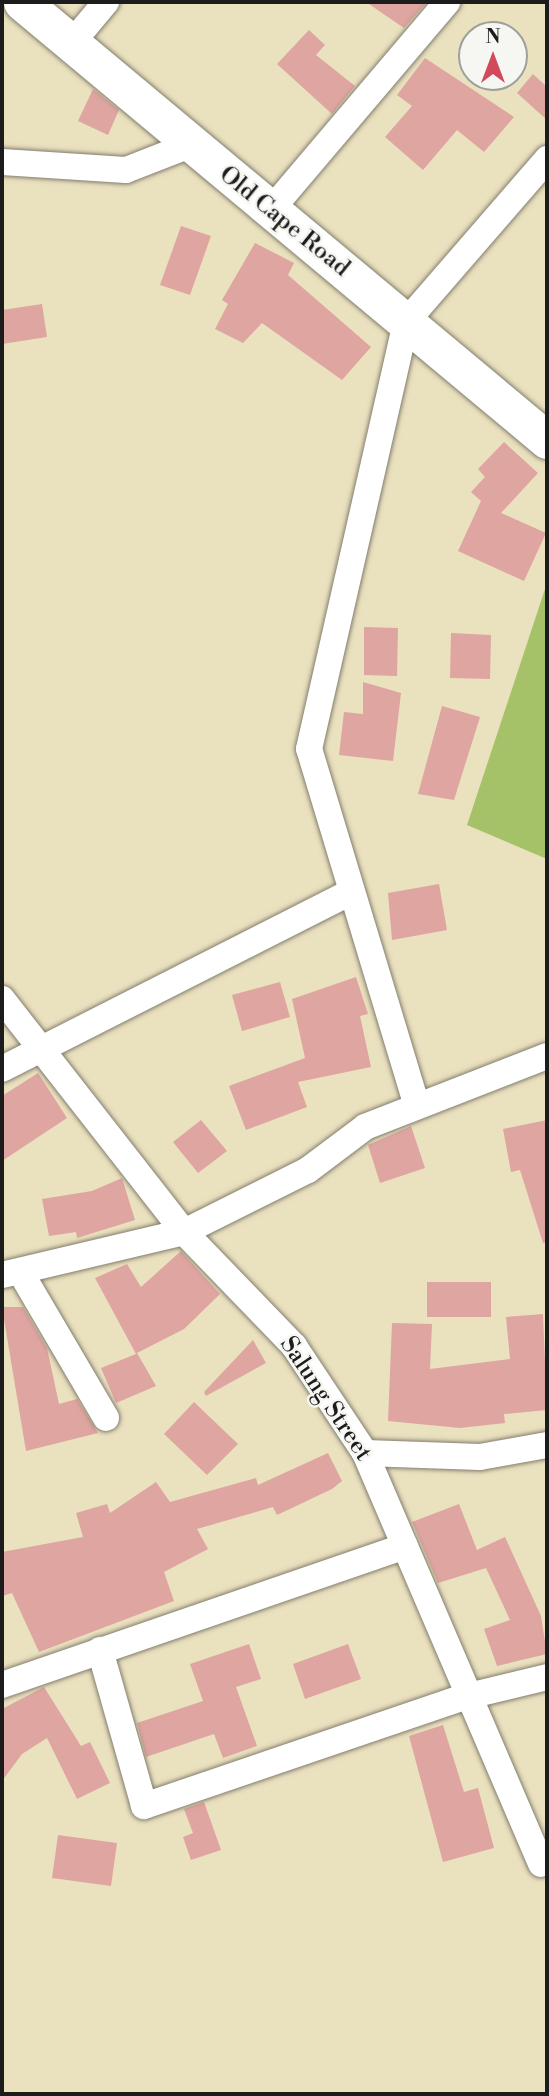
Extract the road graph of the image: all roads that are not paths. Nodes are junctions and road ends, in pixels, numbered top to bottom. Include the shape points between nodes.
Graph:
1 (22, 2) edge
2 (106, 2) edge
3 (447, 2) edge
4 (71, 44) junction
5 (190, 145) junction
6 (547, 159) edge
7 (2, 162) edge
8 (271, 211) junction
9 (406, 322) junction
10 (547, 440) edge
11 (351, 892) junction
12 (2, 999) edge
13 (40, 1050) junction
14 (547, 1056) edge
15 (2, 1069) edge
16 (416, 1103) junction
17 (184, 1232) junction
18 (11, 1274) edge
19 (106, 1418) dead end
20 (547, 1445) edge
21 (365, 1453) junction
22 (405, 1546) junction
23 (100, 1650) junction
24 (547, 1677) edge
25 (2, 1685) edge
26 (464, 1697) junction
27 (541, 1864) dead end

1 - 4 street, Old Cape Road
2 - 4 street
3 - 8 street
4 - 5 street, Old Cape Road
5 - 7 street via 126,170
5 - 8 street, Old Cape Road
6 - 9 street
8 - 9 street, Old Cape Road
9 - 10 street, Old Cape Road
9 - 11 street via 309,750
11 - 13 street
11 - 16 street
12 - 13 street, Salung Street
13 - 15 street
13 - 17 street, Salung Street
14 - 16 street
16 - 17 street via 365,1127 308,1170
17 - 18 street
17 - 21 street, Salung Street via 294,1346
18 - 19 street
20 - 21 street via 480,1457
21 - 22 street, Salung Street
22 - 23 street
22 - 26 street, Salung Street
23 - 25 street
23 - 26 street via 144,1806
24 - 26 street
26 - 27 street, Salung Street

